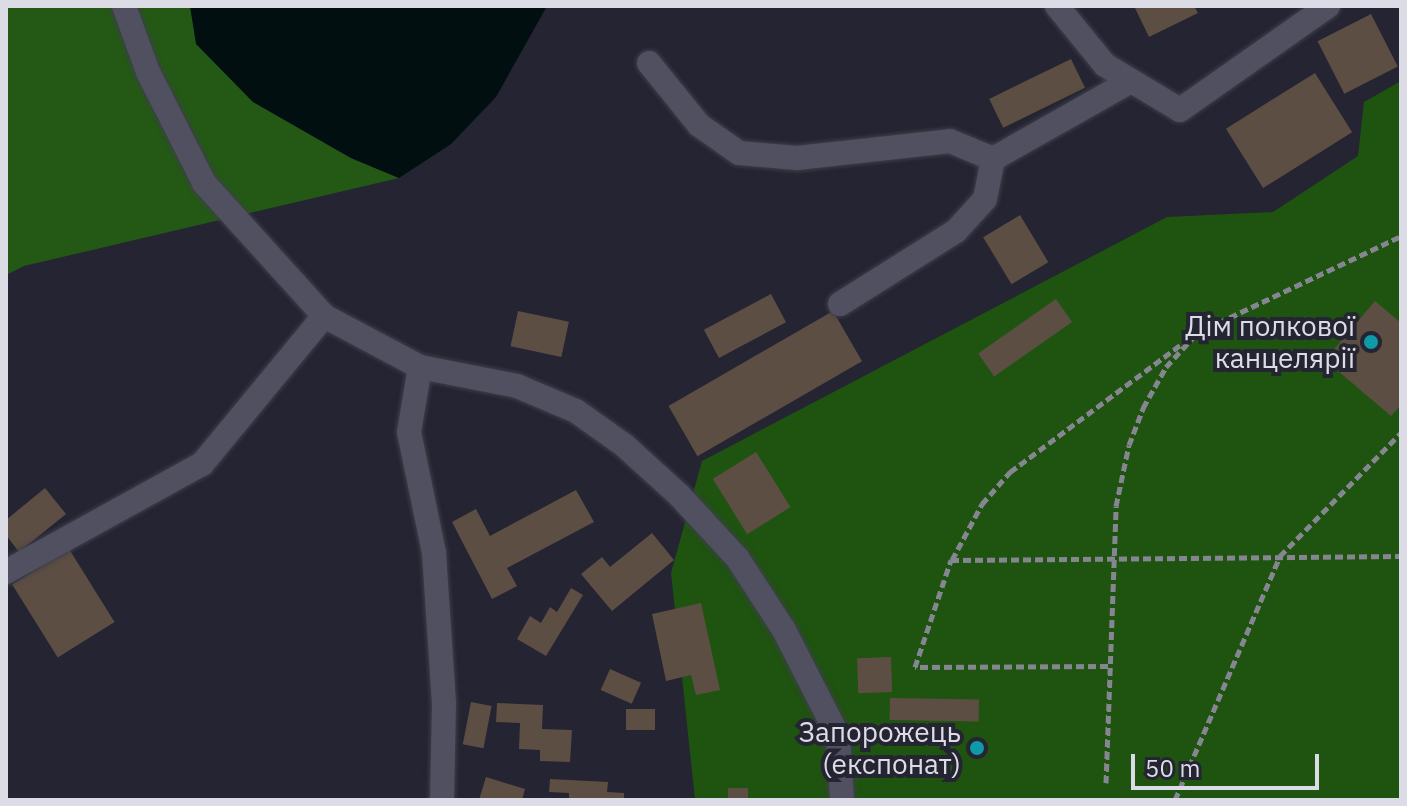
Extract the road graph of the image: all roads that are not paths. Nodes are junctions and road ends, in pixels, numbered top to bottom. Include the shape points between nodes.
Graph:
1 (124, 6) edge
2 (1057, 6) edge
3 (1328, 6) edge
4 (649, 63) dead end
5 (1129, 82) junction
6 (993, 159) junction
7 (840, 304) dead end
8 (324, 316) junction
9 (420, 367) junction
10 (6, 572) edge
11 (442, 800) edge
12 (842, 800) edge

1 - 8 street via 148,72 204,183
2 - 5 street via 1105,65
3 - 5 street via 1180,110
4 - 6 street via 699,125 739,153 797,158 950,141
5 - 6 street
6 - 7 street via 985,199 956,231
8 - 9 street
8 - 10 street via 202,464
9 - 11 street via 409,432 434,553 444,704
9 - 12 street via 517,386 576,411 679,495 738,559 784,630 838,736

